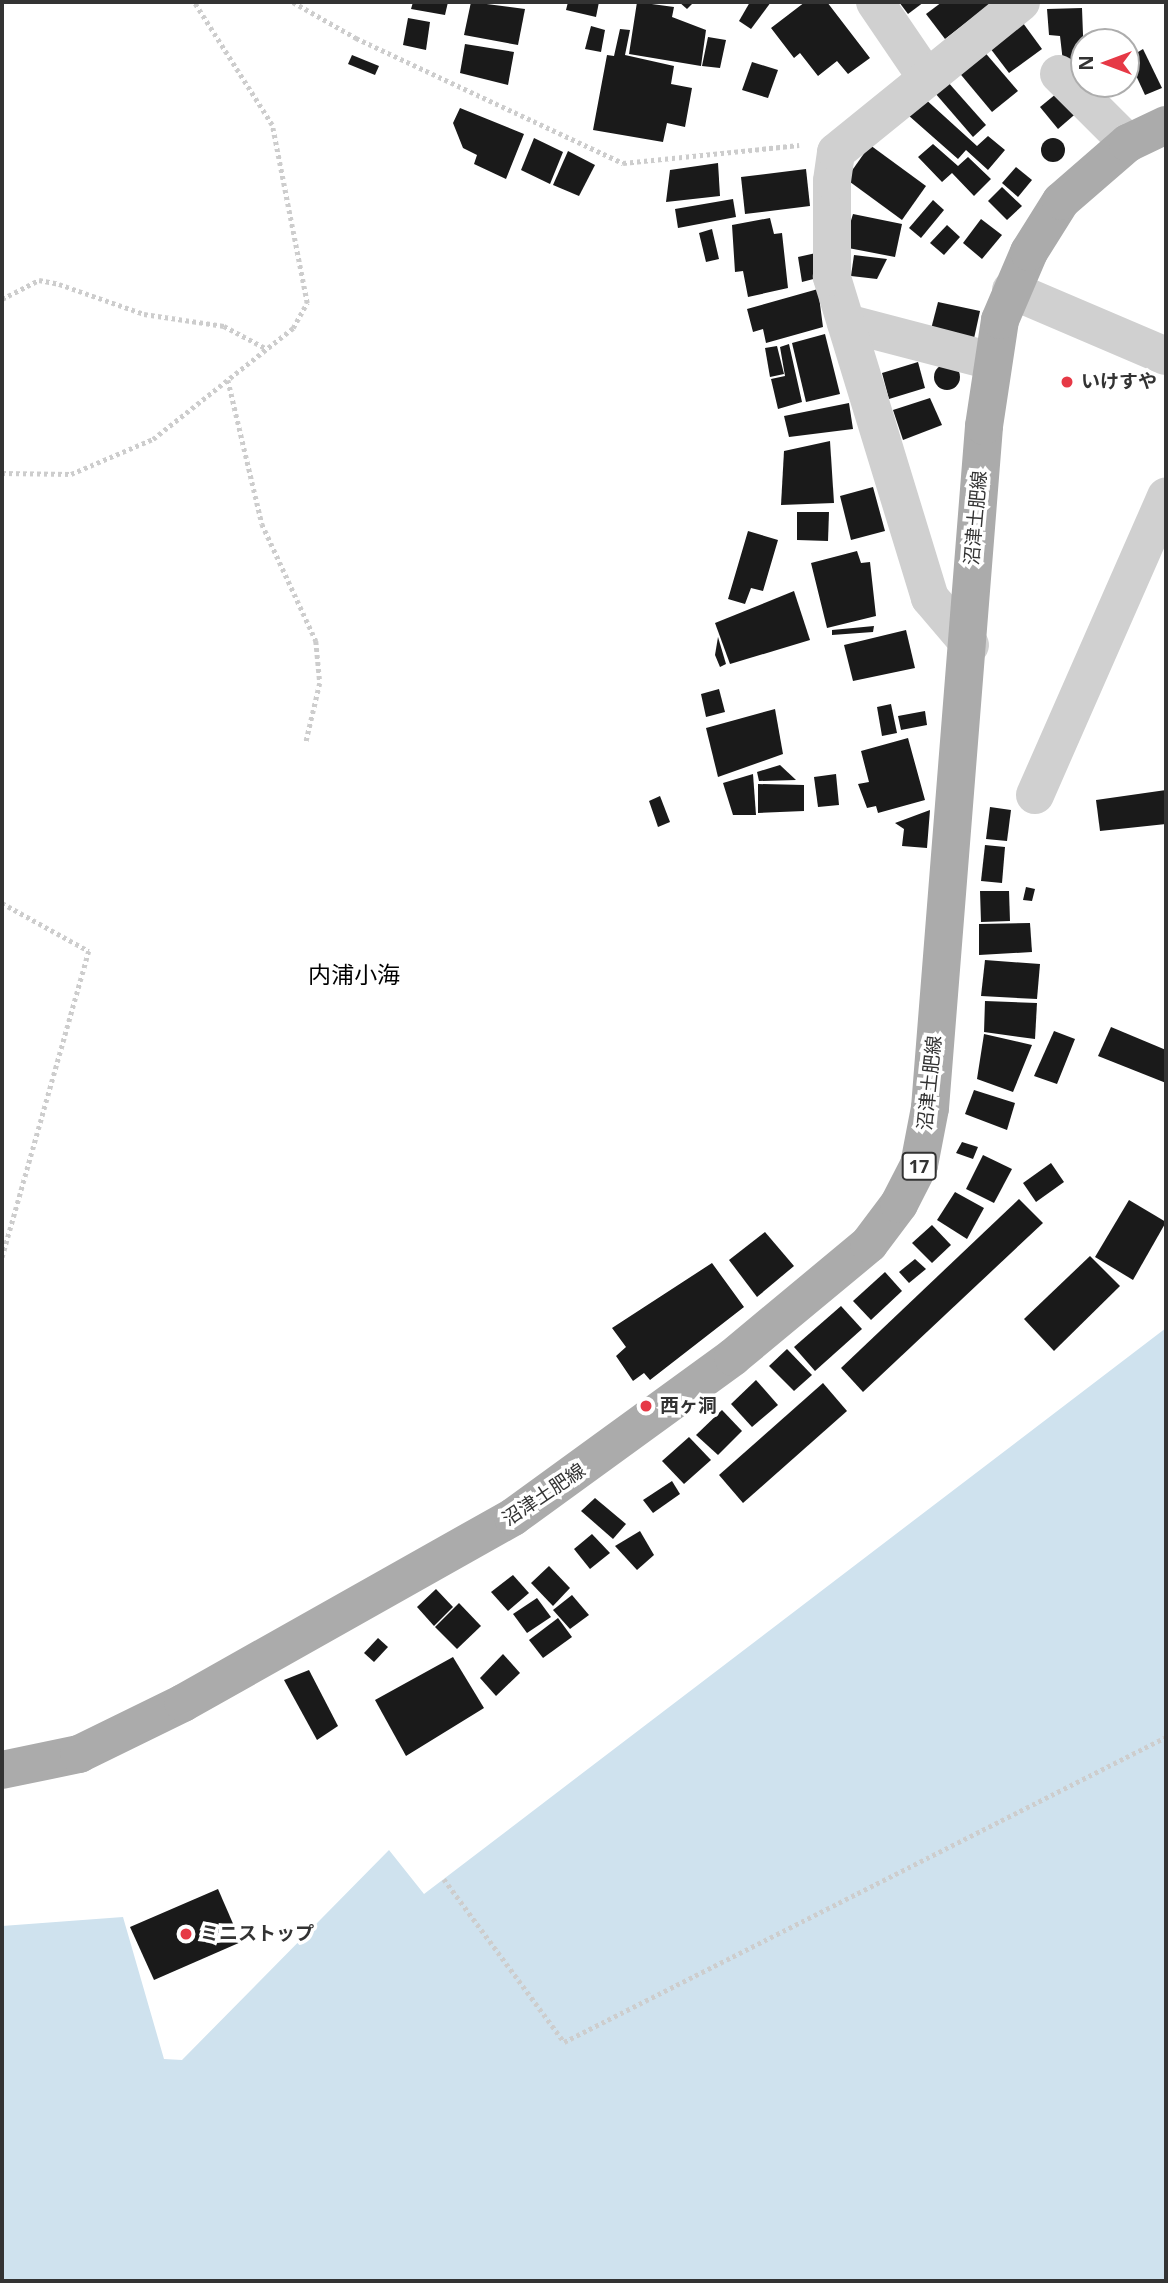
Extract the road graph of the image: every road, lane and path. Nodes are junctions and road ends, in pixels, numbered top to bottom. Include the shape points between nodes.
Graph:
1 (194, 2) edge
2 (293, 2) edge
3 (875, 2) edge
4 (1021, 2) edge
5 (1059, 74) dead end
6 (926, 77) junction
7 (1166, 125) edge
8 (1128, 143) junction
9 (836, 152) junction
10 (1011, 290) junction
11 (2, 299) edge
12 (846, 324) junction
13 (267, 349) junction
14 (1166, 356) edge
15 (992, 360) junction
16 (228, 380) junction
17 (2, 473) edge
18 (1166, 497) edge
19 (970, 645) junction
20 (306, 742) dead end
21 (1035, 794) dead end
22 (2, 903) edge
23 (2, 1258) edge
24 (1166, 1737) edge
25 (2, 1770) edge
26 (444, 1879) dead end

1 - 13 path via 272,125 307,303 293,328
2 - 9 path via 356,38 623,163 789,143
3 - 6 street
4 - 6 street
5 - 8 street
6 - 9 street
7 - 8 main road, 沼津土肥線 / 17
8 - 10 main road, 沼津土肥線 / 17 via 1061,201
9 - 12 street via 832,277
10 - 14 street
10 - 15 main road, 沼津土肥線 / 17
11 - 13 path via 39,280 144,314 224,326
12 - 15 street
12 - 19 street via 930,598
13 - 16 path
15 - 19 main road, 沼津土肥線 / 17
16 - 17 path via 153,439 82,469
16 - 20 path via 262,524 316,641 320,683
18 - 21 street
19 - 25 main road, 沼津土肥線 / 17 via 930,1108 919,1165 869,1244 646,1425 513,1517 183,1703 79,1754
22 - 23 path via 89,951
24 - 26 path via 564,2042

